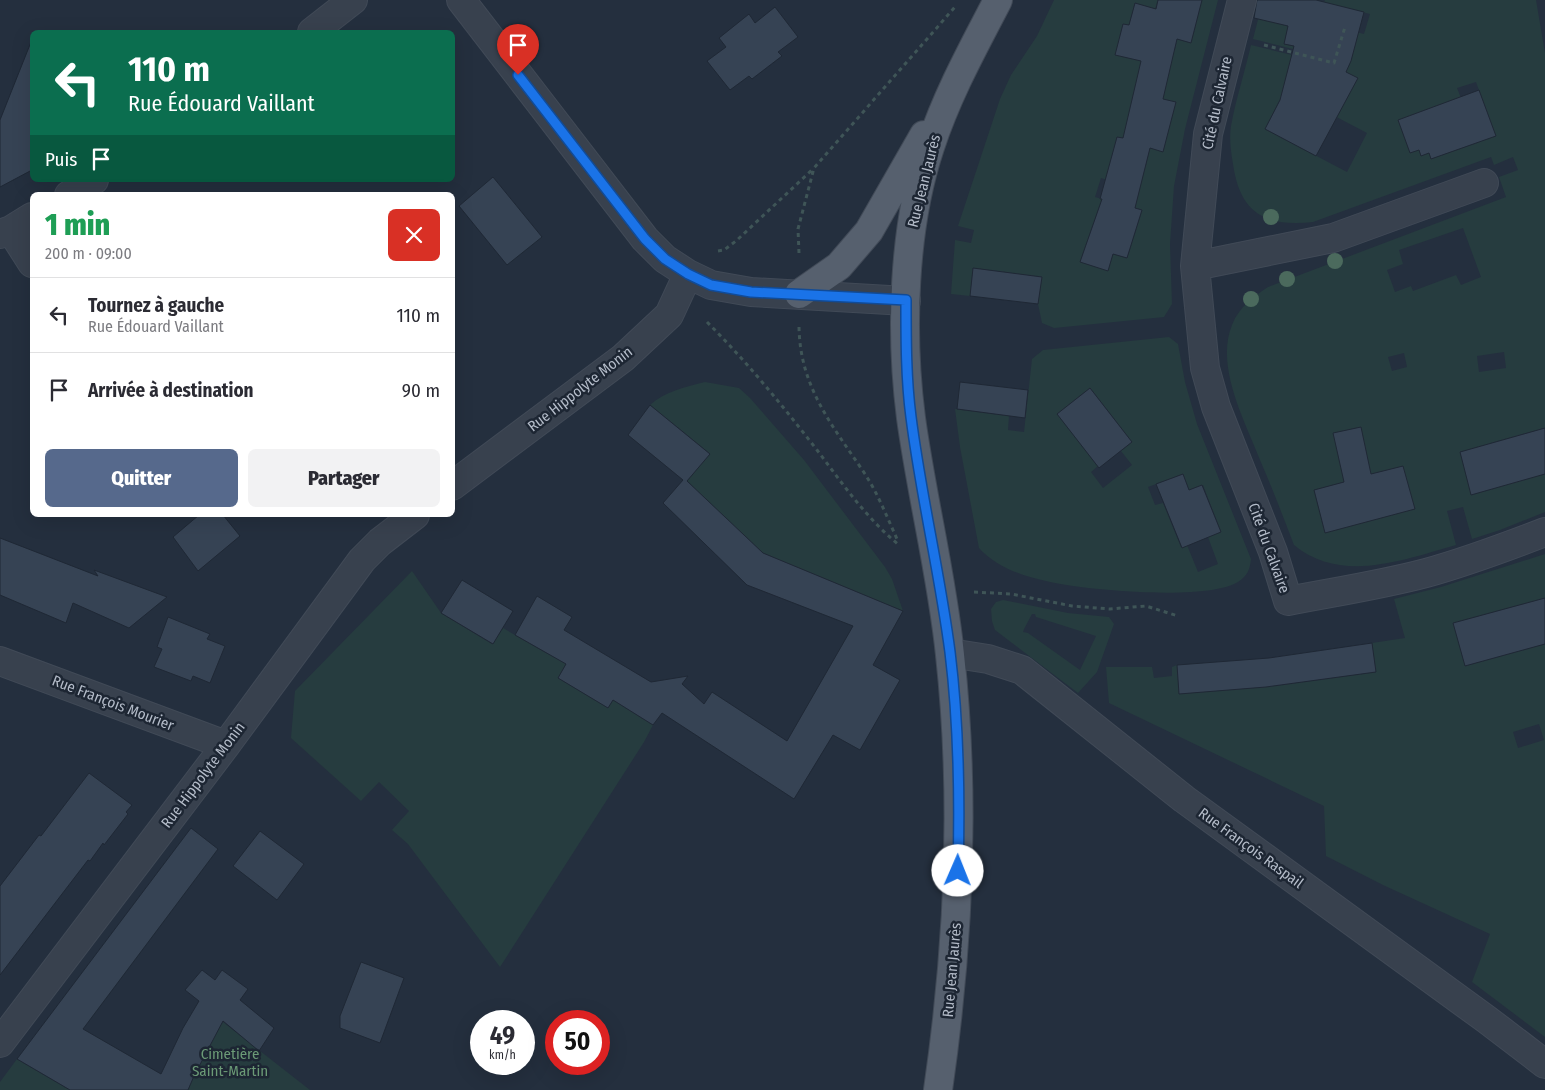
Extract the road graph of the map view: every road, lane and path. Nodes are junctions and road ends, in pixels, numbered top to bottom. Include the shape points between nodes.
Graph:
1 (353, 0) edge
2 (461, 0) edge
3 (998, 0) edge
4 (1242, 0) edge
5 (956, 6) dead end
6 (1345, 26) dead end
7 (315, 30) edge
8 (1232, 36) junction
9 (955, 82) junction
10 (814, 168) junction
11 (91, 182) edge
12 (1484, 183) dead end
13 (74, 192) edge
14 (14, 227) edge
15 (710, 253) dead end
16 (799, 254) dead end
17 (30, 259) edge
18 (1195, 266) junction
19 (688, 274) junction
20 (799, 294) junction
21 (906, 300) junction
22 (708, 322) dead end
23 (800, 323) dead end
24 (455, 484) edge
25 (412, 517) edge
26 (1545, 532) edge
27 (1011, 594) dead end
28 (1178, 616) dead end
29 (950, 653) junction
30 (0, 661) edge
31 (226, 745) junction
32 (0, 1043) edge
33 (1545, 1064) edge
34 (938, 1090) edge

1 - 7 street
2 - 19 street via 645,239 665,259
3 - 9 main road, Rue Jean Jaurès
4 - 8 street, Cité du Calvaire
5 - 10 path
6 - 8 path via 1334,63
8 - 18 street, Cité du Calvaire via 1208,134
9 - 20 main road via 869,232 839,266
9 - 21 main road, Rue Jean Jaurès via 929,149 912,220
10 - 15 path via 724,250
10 - 16 path via 798,229
11 - 13 street
12 - 18 street via 1333,238
14 - 17 street
18 - 26 street, Cité du Calvaire via 1205,368 1216,407 1273,552 1288,601 1426,573
19 - 20 street via 711,285 751,292
19 - 24 street, Rue Hippolyte Monin via 669,315 623,358
20 - 21 street
21 - 29 main road, Rue Jean Jaurès via 911,416
22 - 23 path via 786,410 879,528 900,546 875,492 819,404 805,363
25 - 31 street, Rue Hippolyte Monin via 362,560
27 - 28 path via 1072,606 1110,609 1146,606
29 - 33 street, Rue François Raspail via 988,659 1022,670 1184,799
29 - 34 main road, Rue Jean Jaurès via 958,770 958,902 948,1020
30 - 31 street, Rue François Mourier
31 - 32 street, Rue Hippolyte Monin

